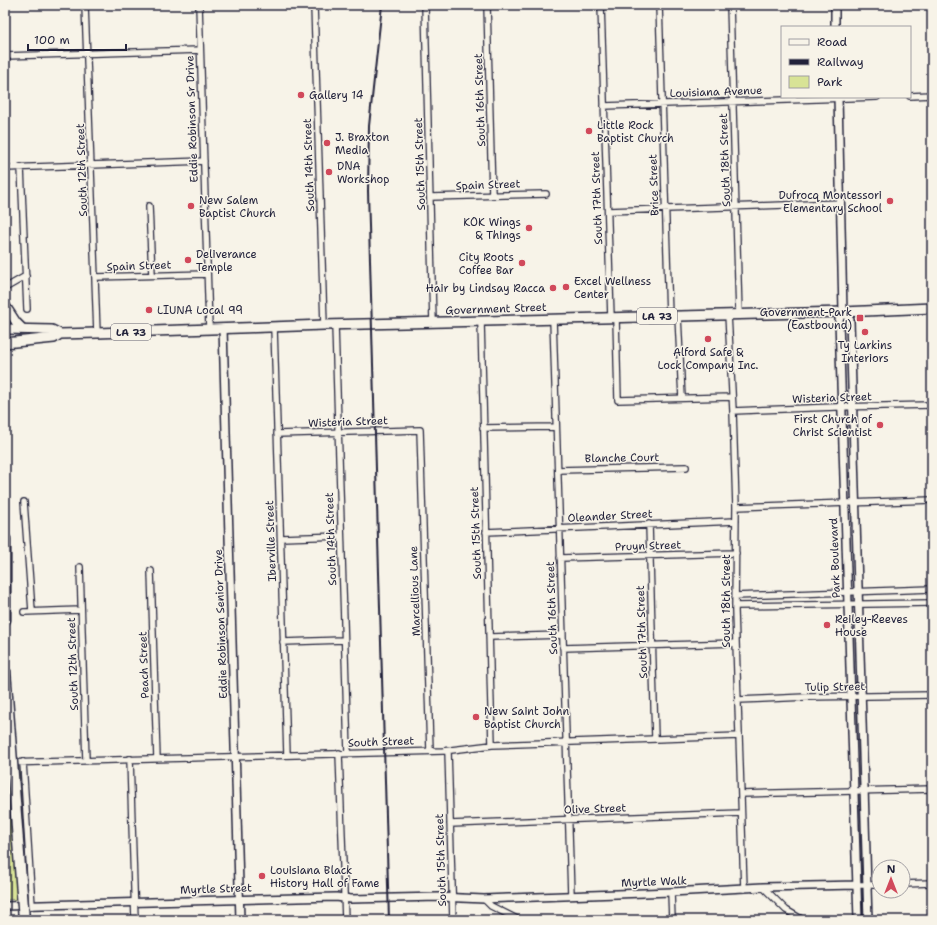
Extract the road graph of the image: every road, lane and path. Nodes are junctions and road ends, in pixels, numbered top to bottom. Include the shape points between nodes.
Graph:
1 (85, 5) edge
2 (199, 5) edge
3 (314, 5) edge
4 (425, 5) edge
5 (487, 5) edge
6 (601, 5) edge
7 (658, 5) edge
8 (730, 5) edge
9 (835, 5) edge
10 (835, 26) edge
11 (200, 50) junction
12 (87, 53) junction
13 (5, 56) edge
14 (932, 95) edge
15 (911, 96) edge
16 (838, 98) edge
17 (733, 102) junction
18 (661, 104) junction
19 (604, 106) junction
20 (204, 161) junction
21 (91, 164) junction
22 (21, 167) junction
23 (5, 168) edge
24 (546, 194) dead end
25 (492, 195) junction
26 (431, 197) junction
27 (841, 203) junction
28 (149, 206) dead end
29 (736, 206) junction
30 (665, 209) junction
31 (608, 211) junction
32 (207, 274) junction
33 (152, 275) junction
34 (26, 276) junction
35 (96, 277) junction
36 (5, 288) edge
37 (5, 306) edge
38 (932, 308) edge
39 (27, 309) dead end
40 (843, 312) junction
41 (728, 314) junction
42 (739, 314) junction
43 (668, 316) junction
44 (678, 316) junction
45 (613, 318) junction
46 (553, 320) junction
47 (481, 322) junction
48 (433, 323) junction
49 (324, 325) junction
50 (335, 325) junction
51 (274, 327) junction
52 (5, 328) edge
53 (22, 328) junction
54 (209, 328) junction
55 (223, 328) junction
56 (97, 333) junction
57 (60, 334) junction
58 (5, 343) edge
59 (732, 397) junction
60 (682, 398) junction
61 (932, 405) edge
62 (852, 406) junction
63 (842, 407) junction
64 (733, 411) junction
65 (556, 427) junction
66 (483, 428) junction
67 (420, 430) joint
68 (339, 432) junction
69 (277, 434) junction
70 (686, 466) dead end
71 (558, 470) junction
72 (932, 500) edge
73 (24, 502) dead end
74 (845, 503) junction
75 (855, 503) junction
76 (736, 507) junction
77 (736, 521) junction
78 (649, 524) junction
79 (560, 529) junction
80 (486, 532) junction
81 (341, 536) junction
82 (281, 538) junction
83 (5, 539) edge
84 (736, 553) junction
85 (650, 556) junction
86 (560, 558) junction
87 (80, 568) dead end
88 (152, 571) dead end
89 (932, 589) edge
90 (847, 592) junction
91 (858, 592) junction
92 (735, 596) junction
93 (6, 601) edge
94 (932, 603) edge
95 (848, 604) junction
96 (858, 604) junction
97 (735, 606) junction
98 (81, 610) junction
99 (32, 611) junction
100 (24, 612) dead end
101 (5, 620) edge
102 (562, 635) junction
103 (490, 637) junction
104 (344, 640) junction
105 (283, 642) junction
106 (736, 643) junction
107 (652, 645) junction
108 (563, 648) junction
109 (5, 670) edge
110 (932, 695) edge
111 (851, 696) junction
112 (861, 696) junction
113 (738, 700) junction
114 (739, 736) junction
115 (655, 739) junction
116 (566, 743) junction
117 (492, 745) junction
118 (448, 750) junction
119 (430, 751) junction
120 (348, 753) junction
121 (340, 754) junction
122 (287, 755) junction
123 (236, 756) junction
124 (130, 759) junction
125 (157, 759) junction
126 (86, 761) junction
127 (23, 762) junction
128 (5, 763) edge
129 (932, 789) edge
130 (854, 791) junction
131 (864, 791) junction
132 (741, 794) junction
133 (741, 814) junction
134 (569, 820) junction
135 (450, 824) junction
136 (932, 883) edge
137 (911, 884) edge
138 (857, 885) junction
139 (867, 885) junction
140 (871, 885) edge
141 (763, 887) junction
142 (744, 889) junction
143 (671, 892) junction
144 (571, 895) junction
145 (344, 898) junction
146 (452, 898) junction
147 (239, 899) junction
148 (484, 899) junction
149 (134, 902) junction
150 (5, 906) edge
151 (32, 906) junction
152 (24, 920) edge
153 (135, 920) edge
154 (240, 920) edge
155 (345, 920) edge
156 (453, 920) edge
157 (519, 920) edge
158 (672, 920) edge
159 (803, 920) edge
160 (858, 920) edge
161 (868, 920) edge

1 - 12 street, South 12th Street
2 - 11 street, Eddie Robinson Sr Drive
3 - 49 street, South 14th Street
4 - 26 street, South 15th Street
5 - 25 street, South 16th Street
6 - 19 street, South 17th Street
7 - 18 street, Brice Street
8 - 17 street, South 18th Street
9 - 10 street
11 - 12 street
11 - 20 street, Eddie Robinson Sr Drive
12 - 13 street
12 - 21 street, South 12th Street
14 - 15 street
16 - 17 street, Louisiana Avenue
16 - 27 street
17 - 18 street, Louisiana Avenue
17 - 29 street, South 18th Street
18 - 19 street, Louisiana Avenue
18 - 30 street, Brice Street
19 - 31 street, South 17th Street
20 - 21 street
20 - 32 street, Eddie Robinson Sr Drive
21 - 22 street
21 - 35 street, South 12th Street
22 - 23 street
22 - 34 street
24 - 25 street, Spain Street
25 - 26 street, Spain Street
26 - 48 street, South 15th Street
27 - 29 street
27 - 40 street
28 - 33 street
29 - 30 street
29 - 42 street, South 18th Street
30 - 31 street
30 - 43 street, Brice Street
31 - 45 street, South 17th Street
32 - 33 street, Spain Street
32 - 54 street, Eddie Robinson Sr Drive
33 - 35 street, Spain Street
34 - 36 street
34 - 39 street
35 - 56 street, South 12th Street
37 - 53 main road
38 - 40 main road, Government Street / LA 73
40 - 42 main road, Government Street / LA 73
40 - 62 street via 850,320
40 - 63 street, Park Boulevard via 839,320
41 - 42 main road, Government Street / LA 73
41 - 44 main road, Government Street / LA 73
41 - 59 street, South 18th Street
43 - 44 main road, Government Street / LA 73
43 - 45 main road, Government Street / LA 73
44 - 60 street
45 - 46 main road, Government Street / LA 73
45 - 60 street, South 17th Street via 618,400
46 - 47 main road, Government Street / LA 73
46 - 65 street, South 16th Street
47 - 48 main road, Government Street / LA 73
47 - 66 street, South 15th Street
48 - 50 main road, Government Street / LA 73
49 - 50 main road, Government Street / LA 73
49 - 51 main road, Government Street / LA 73
50 - 68 street, South 14th Street
51 - 55 main road, Government Street / LA 73
51 - 69 street, Iberville Street
52 - 53 main road, Government Street / LA 73
53 - 57 main road, Government Street / LA 73 via 52,330
54 - 55 main road, Government Street / LA 73
54 - 56 main road, Government Street / LA 73
55 - 123 street, Eddie Robinson Senior Drive
56 - 57 main road, Government Street / LA 73
57 - 58 main road, Government Street / LA 73 via 54,338
59 - 60 street
59 - 64 street, South 18th Street
61 - 62 street, Wisteria Street
62 - 63 street, Wisteria Street
62 - 75 street
63 - 64 street, Wisteria Street
63 - 74 street, Park Boulevard
64 - 76 street, South 18th Street
65 - 66 street
65 - 71 street, South 16th Street
66 - 80 street, South 15th Street
67 - 68 street, Wisteria Street
67 - 119 street, Marcellious Lane
68 - 69 street, Wisteria Street
68 - 81 street, South 14th Street
69 - 82 street, Iberville Street
70 - 71 street, Blanche Court
71 - 79 street, South 16th Street
72 - 75 street
73 - 99 street
74 - 75 street
74 - 76 street
74 - 90 street, Park Boulevard
75 - 91 street
76 - 77 street, South 18th Street
77 - 78 street, Oleander Street
77 - 84 street, South 18th Street
78 - 79 street, Oleander Street
78 - 85 street, South 17th Street
79 - 80 street, Oleander Street
79 - 86 street, South 16th Street
80 - 103 street, South 15th Street
81 - 82 street
81 - 104 street, South 14th Street
82 - 105 street, Iberville Street
83 - 93 highway
84 - 85 street, Pruyn Street
84 - 92 street, South 18th Street
85 - 86 street, Pruyn Street
85 - 107 street, South 17th Street
86 - 102 street, South 16th Street
87 - 98 street, South 12th Street
88 - 125 street, Peach Street
89 - 91 street
90 - 91 street
90 - 92 street
90 - 95 street, Park Boulevard
91 - 96 street
92 - 97 street, South 18th Street
93 - 101 highway
94 - 96 street
95 - 96 street
95 - 97 street
95 - 111 street, Park Boulevard
96 - 112 street
97 - 106 street, South 18th Street
98 - 99 street
98 - 126 street, South 12th Street
99 - 100 street
102 - 103 street
102 - 108 street, South 16th Street
103 - 117 street, South 15th Street
104 - 105 street
104 - 120 street, South 14th Street
105 - 122 street, Iberville Street
106 - 107 street
106 - 113 street, South 18th Street
107 - 108 street
107 - 115 street, South 17th Street
108 - 116 street, South 16th Street
109 - 152 highway, bridge
110 - 112 street, Tulip Street
111 - 112 street, Tulip Street
111 - 113 street, Tulip Street
111 - 130 street, Park Boulevard
112 - 131 street
113 - 114 street, South 18th Street
114 - 115 street, South Street
114 - 132 street, South 18th Street
115 - 116 street, South Street
116 - 117 street, South Street
116 - 134 street, South 16th Street
117 - 118 street, South Street
118 - 119 street, South Street
118 - 135 street, South 15th Street
119 - 120 street, South Street
120 - 121 street, South Street
121 - 122 street, South Street
121 - 145 street
122 - 123 street, South Street
123 - 125 street, South Street
123 - 147 street, Eddie Robinson Senior Drive
124 - 125 street, South Street
124 - 126 street, South Street
124 - 149 street
126 - 127 street, South Street
127 - 128 street, South Street
127 - 151 street
129 - 131 street
130 - 131 street
130 - 132 street
130 - 138 street, Park Boulevard
131 - 139 street
132 - 133 street, South 18th Street
133 - 134 street, Olive Street
133 - 142 street, South 18th Street
134 - 135 street, Olive Street
134 - 144 street, South 16th Street
135 - 146 street, South 15th Street
136 - 137 street
138 - 139 street
138 - 141 street, Myrtle Walk
138 - 160 street, Park Boulevard
139 - 140 street
139 - 161 street
141 - 142 street, Myrtle Walk
141 - 159 street via 786,910
142 - 143 street, Myrtle Walk
143 - 144 street, Myrtle Walk
143 - 158 street
144 - 148 street, Myrtle Walk
145 - 146 street, Myrtle Street
145 - 147 street, Myrtle Street via 336,896
145 - 155 street
146 - 148 street, Myrtle Walk
146 - 156 street, South 15th Street
147 - 149 street, Myrtle Street
147 - 154 street, Eddie Robinson Senior Drive
148 - 157 street via 491,906
149 - 151 street, Myrtle Street
149 - 153 street
150 - 151 street, Myrtle Street

